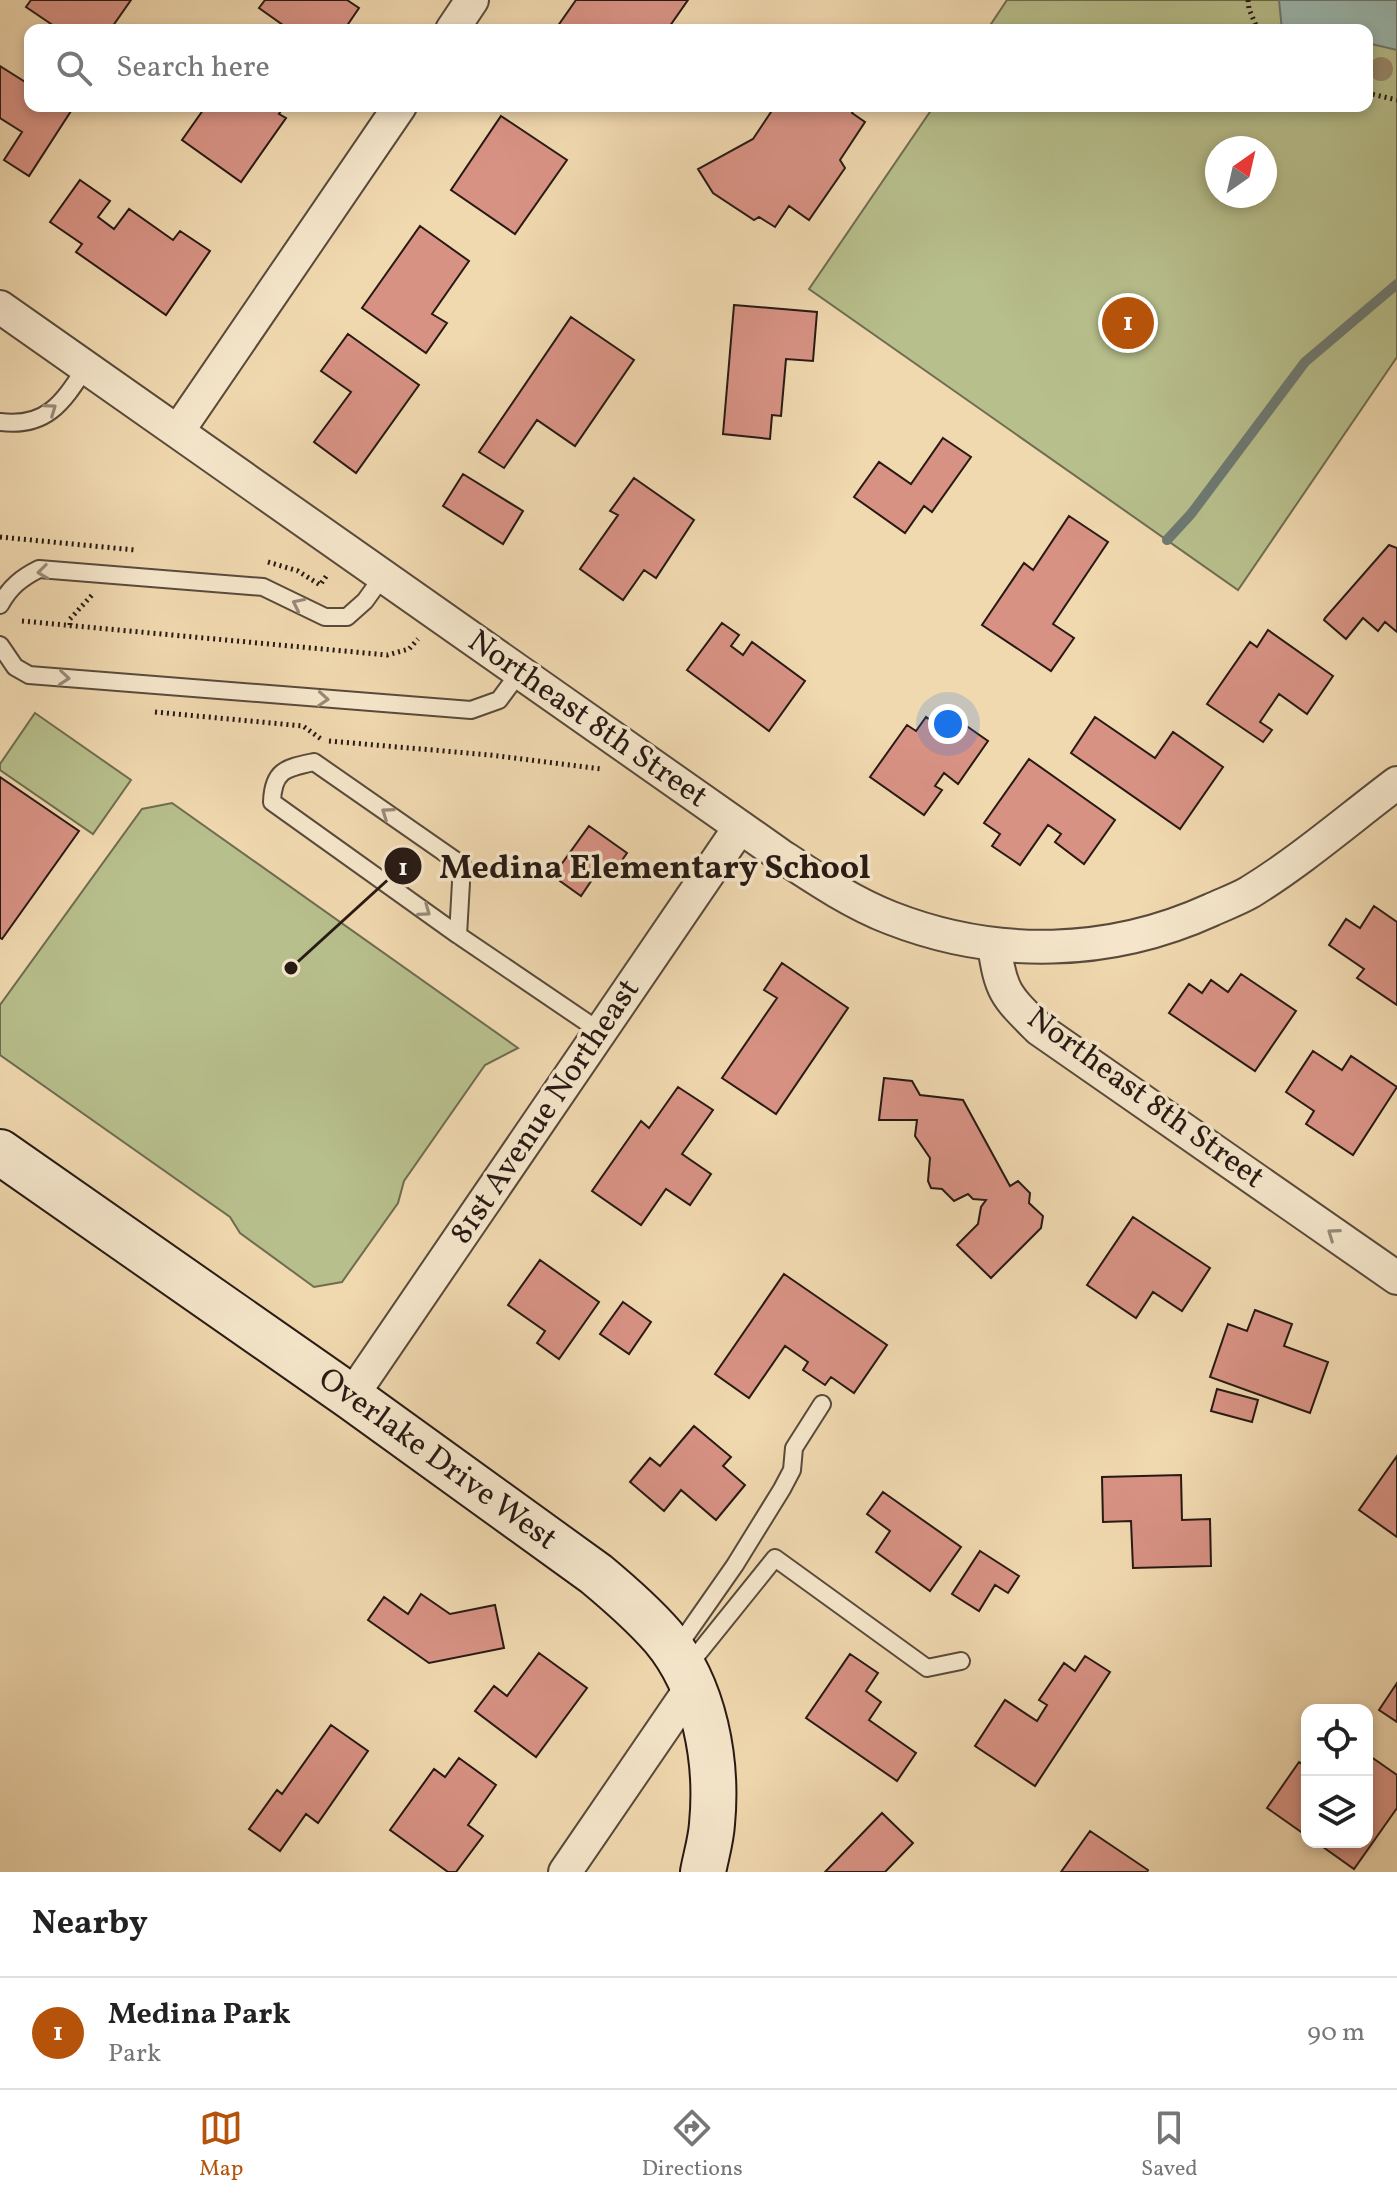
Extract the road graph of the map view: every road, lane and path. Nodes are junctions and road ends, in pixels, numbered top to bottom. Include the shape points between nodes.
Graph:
1 (472, 0) edge
2 (1248, 0) edge
3 (456, 24) edge
4 (1255, 24) edge
5 (1373, 94) edge
6 (1397, 100) edge
7 (396, 112) edge
8 (0, 307) edge
9 (86, 367) junction
10 (0, 422) edge
11 (178, 431) junction
12 (383, 576) junction
13 (92, 595) dead end
14 (0, 605) edge
15 (22, 621) dead end
16 (70, 625) junction
17 (419, 638) dead end
18 (0, 645) edge
19 (519, 673) junction
20 (148, 711) dead end
21 (324, 741) junction
22 (336, 750) dead end
23 (605, 770) dead end
24 (1397, 783) edge
25 (740, 827) junction
26 (458, 935) junction
27 (994, 945) junction
28 (601, 1032) junction
29 (0, 1152) edge
30 (1397, 1278) edge
31 (351, 1397) junction
32 (822, 1404) dead end
33 (961, 1661) dead end
34 (684, 1669) junction
35 (565, 1872) edge
36 (703, 1872) edge

1 - 3 street
2 - 4 path
5 - 6 path
7 - 11 street
8 - 9 street, Northeast 8th Street
10 -> 9 lane via 17,424 57,408
9 - 11 street, Northeast 8th Street
11 - 12 street, Northeast 8th Street
12 -> 14 lane via 347,617 325,617 263,587 39,569 16,583
12 - 19 street, Northeast 8th Street
13 - 16 path
15 - 16 path
16 - 17 path via 387,655 409,649
18 -> 19 lane via 15,667 29,675 471,710 499,700
19 - 25 street, Northeast 8th Street
20 - 21 path via 303,726
21 - 22 path
21 - 23 path
24 - 27 street via 1248,893 1194,918 1124,940 1063,948
25 - 27 street, Northeast 8th Street via 826,885 888,917 940,935
25 - 28 street, 81st Avenue Northeast
26 -> 26 lane via 462,865 314,762 287,767 272,786 272,802
26 - 28 lane
30 -> 27 street, Northeast 8th Street via 1039,1029 1000,982
28 - 31 street, 81st Avenue Northeast
29 - 31 street, Overlake Drive West
31 - 34 street, Overlake Drive West via 596,1574 666,1640
32 - 34 lane via 794,1448 792,1470 735,1565
33 - 34 lane via 927,1668 775,1558
34 - 35 street
34 - 36 street, Overlake Drive West via 701,1711 712,1767 712,1824

